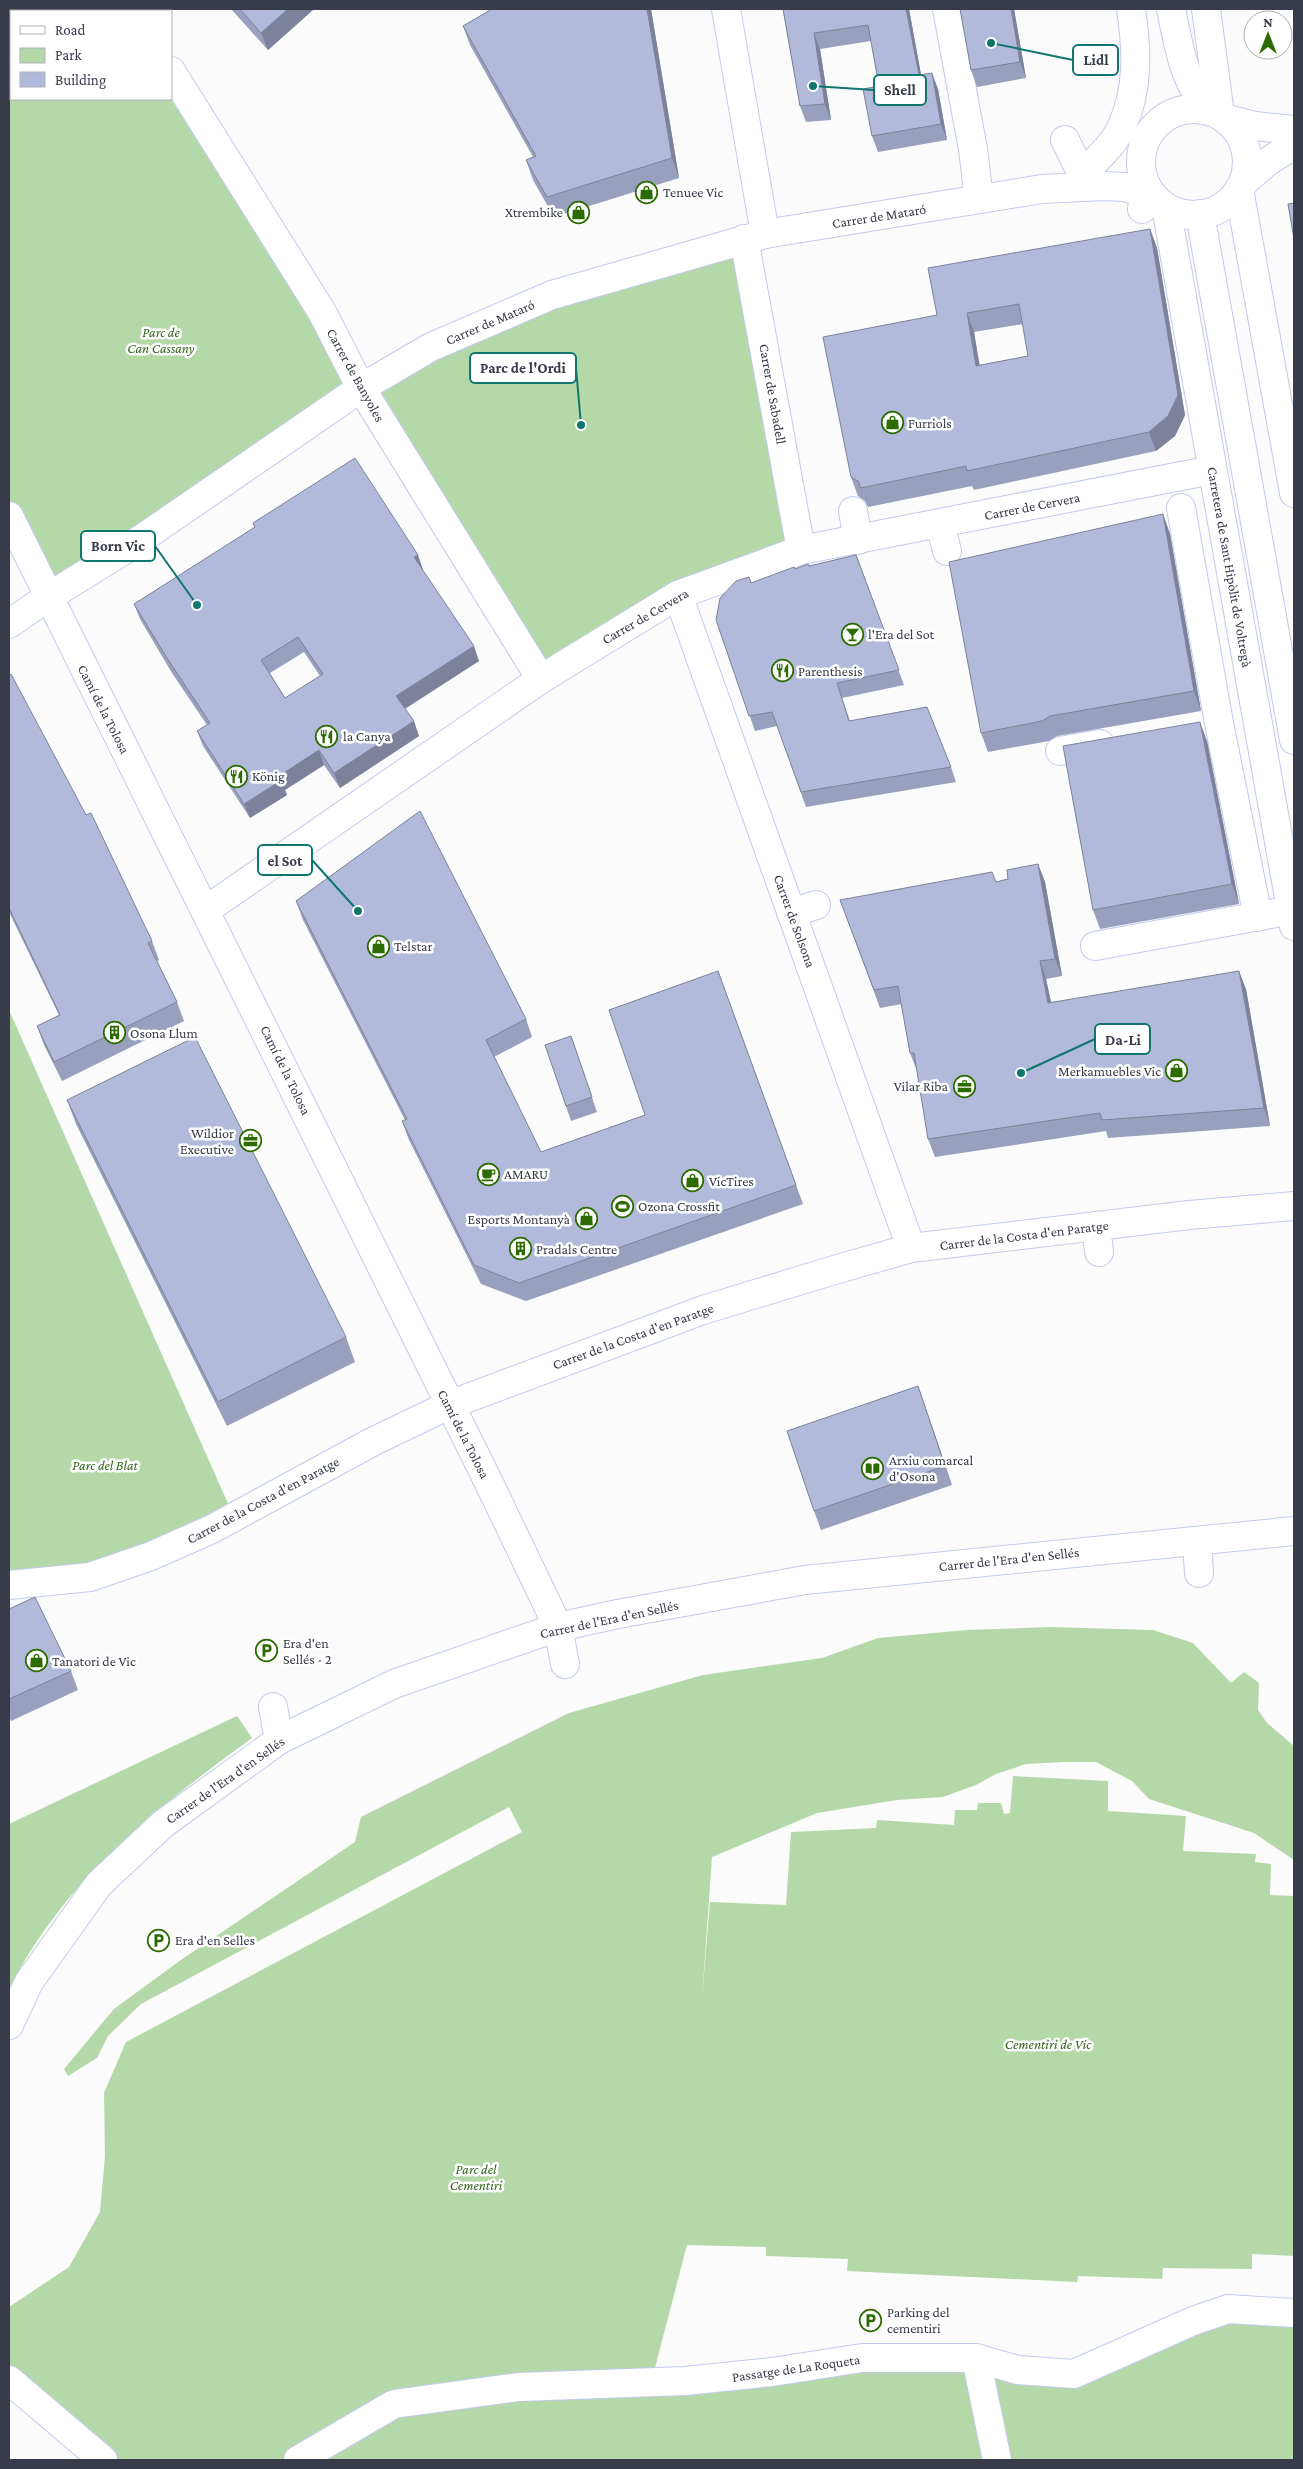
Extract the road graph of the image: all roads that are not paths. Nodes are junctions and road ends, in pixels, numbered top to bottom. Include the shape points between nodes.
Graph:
1 (726, 9) edge
2 (947, 9) edge
3 (1131, 9) edge
4 (1160, 9) edge
5 (1206, 9) edge
6 (1175, 26) edge
7 (172, 73) edge
8 (1218, 115) junction
9 (1294, 130) edge
10 (1148, 138) junction
11 (1065, 140) dead end
12 (1294, 145) edge
13 (1082, 174) junction
14 (1241, 186) junction
15 (1042, 188) junction
16 (979, 199) junction
17 (1154, 204) junction
18 (1200, 214) junction
19 (755, 236) junction
20 (361, 388) junction
21 (1212, 470) junction
22 (1294, 493) edge
23 (853, 511) dead end
24 (9, 516) edge
25 (940, 524) junction
26 (858, 540) junction
27 (801, 550) junction
28 (947, 551) dead end
29 (678, 594) junction
30 (48, 597) junction
31 (9, 624) edge
32 (541, 679) junction
33 (1257, 717) junction
34 (1220, 723) junction
35 (1191, 728) edge
36 (1125, 740) edge
37 (1294, 740) edge
38 (1060, 751) dead end
39 (206, 910) junction
40 (1258, 917) junction
41 (1293, 918) edge
42 (1095, 946) dead end
43 (1294, 1206) edge
44 (911, 1248) junction
45 (449, 1405) junction
46 (1294, 1531) edge
47 (1197, 1541) junction
48 (1199, 1573) dead end
49 (9, 1585) edge
50 (558, 1627) junction
51 (566, 1664) dead end
52 (273, 1707) dead end
53 (279, 1740) junction
54 (9, 2025) edge
55 (1294, 2313) edge
56 (976, 2358) junction
57 (9, 2380) edge
58 (103, 2460) edge
59 (298, 2460) edge
60 (996, 2460) edge

1 - 19 street, Carrer de Sabadell
2 - 16 street
3 - 13 street via 1136,45 1135,85 1122,128
4 - 6 street
5 - 8 street
6 - 8 street via 1186,75 1201,101
6 - 10 street via 1174,79
7 - 20 street, Carrer de Banyoles via 322,312
8 - 9 street via 1255,126
8 - 10 street via 1194,108 1177,111 1162,119
8 - 14 street via 1238,132 1245,146 1247,161
10 - 13 street, Carrer de Mataró via 1117,161
10 - 17 street via 1142,172
11 - 13 street
12 - 14 street via 1267,162
13 - 15 street, Carrer de Mataró
14 - 18 street via 1222,206
14 - 22 street
15 - 16 street, Carrer de Mataró
15 - 17 street, Carrer de Mataró via 1125,187
16 - 19 street, Carrer de Mataró
17 - 18 street via 1182,213
17 - 21 street, Carretera de Sant Hipòlit de Voltregà
18 - 37 street
19 - 20 street, Carrer de Mataró via 552,295 431,347
19 - 27 street, Carrer de Sabadell via 777,366
20 - 30 street, Carrer de Mataró via 131,546
20 - 32 street, Carrer de Banyoles
21 - 25 street, Carrer de Cervera
21 - 33 street, Carretera de Sant Hipòlit de Voltregà
21 - 34 street via 1176,514
23 - 26 street
24 - 30 street, Camí de la Tolosa
25 - 26 street, Carrer de Cervera
25 - 28 street
26 - 27 street, Carrer de Cervera
27 - 29 street, Carrer de Cervera
29 - 32 street, Carrer de Cervera
29 - 44 street, Carrer de Solsona via 804,909
30 - 31 street, Carrer de Mataró
30 - 39 street, Camí de la Tolosa
32 - 39 street, Carrer de Cervera
33 - 34 street
33 - 41 street, Carretera de Sant Hipòlit de Voltregà
34 - 35 street
34 - 40 street
36 - 38 street
39 - 45 street, Camí de la Tolosa
40 - 41 street
40 - 42 street
43 - 44 street, Carrer de la Costa d'en Paratge via 1189,1215 1098,1239
44 - 45 street, Carrer de la Costa d'en Paratge via 703,1310
45 - 49 street, Carrer de la Costa d'en Paratge via 372,1442 212,1529 151,1556 90,1577
45 - 50 street, Camí de la Tolosa
46 - 47 street, Carrer de l'Era d'en Sellés
47 - 48 street
47 - 50 street, Carrer de l'Era d'en Sellés via 805,1580
50 - 51 street, Camí de la Tolosa
50 - 53 street, Carrer de l'Era d'en Sellés via 394,1684
52 - 53 street
53 - 54 street, Carrer de l'Era d'en Sellés via 163,1824 99,1884 29,1982
55 - 56 street, Passatge de La Roqueta via 1228,2309 1192,2321 1074,2374 1018,2370
56 - 59 street, Passatge de La Roqueta via 862,2358 684,2381 519,2387 394,2404
56 - 60 street
57 - 58 street

